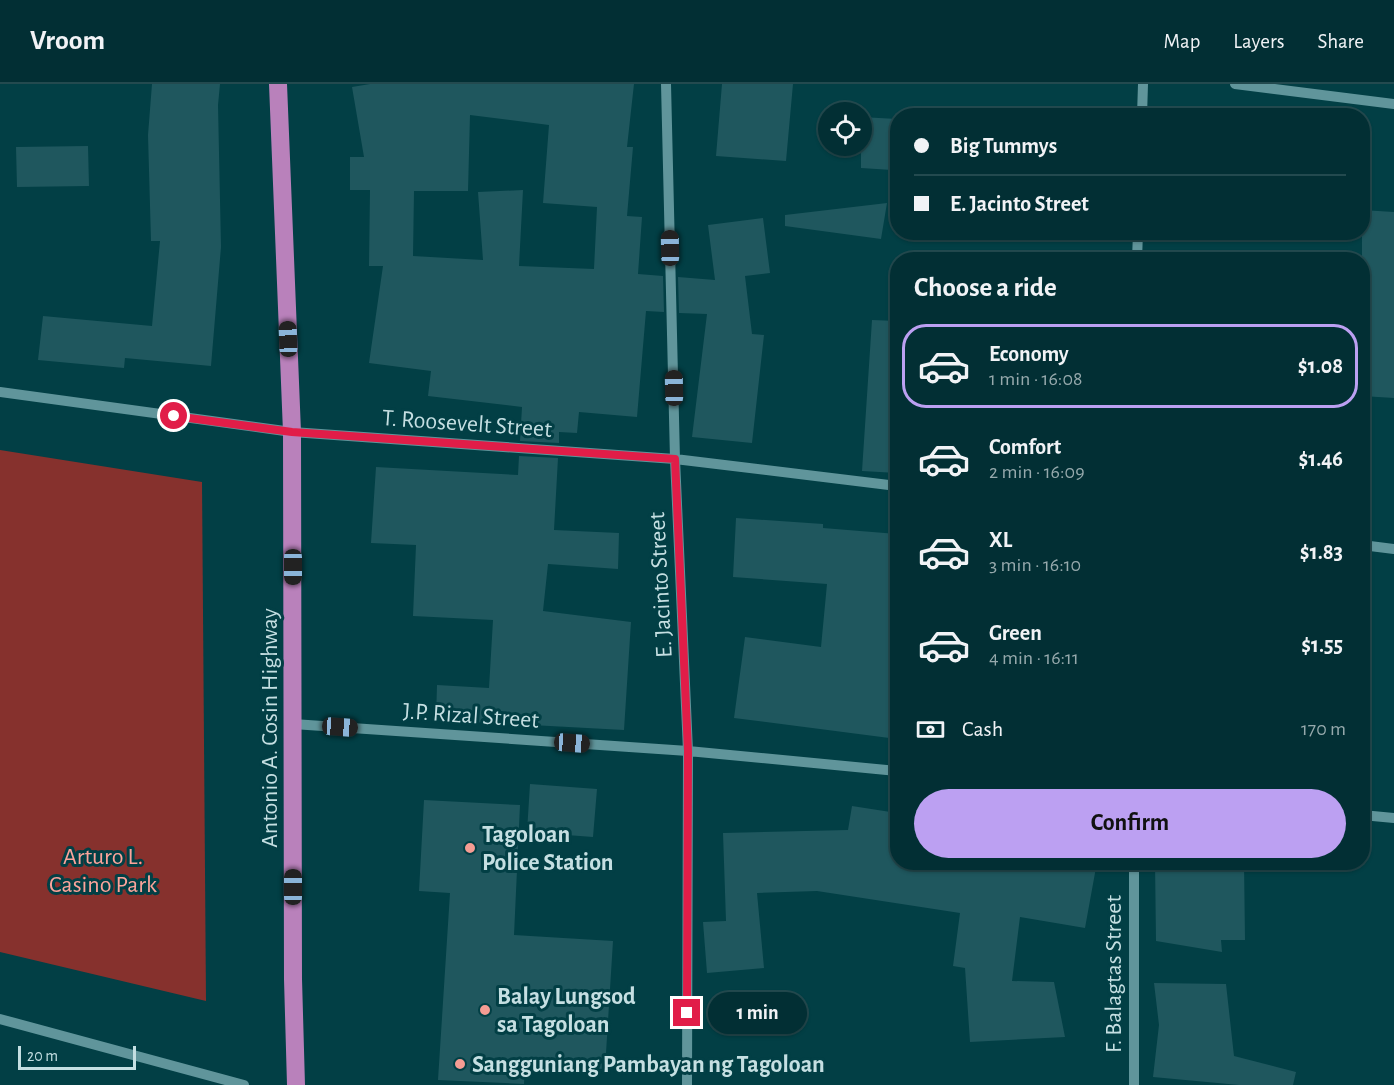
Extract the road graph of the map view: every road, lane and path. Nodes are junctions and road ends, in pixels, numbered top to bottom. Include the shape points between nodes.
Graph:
1 (278, 84) edge
2 (666, 84) edge
3 (1143, 84) edge
4 (1235, 84) edge
5 (1394, 104) edge
6 (1142, 108) edge
7 (0, 392) edge
8 (292, 432) junction
9 (675, 459) junction
10 (890, 485) edge
11 (1370, 546) edge
12 (1394, 549) edge
13 (293, 724) junction
14 (688, 751) junction
15 (890, 770) edge
16 (1370, 816) edge
17 (1394, 818) edge
18 (1134, 870) edge
19 (0, 1019) edge
20 (244, 1085) edge
21 (296, 1085) edge
22 (687, 1085) edge
23 (1134, 1085) edge

1 - 8 highway, Antonio A. Cosin Highway
2 - 9 street, E. Jacinto Street
3 - 6 street
4 - 5 street
7 - 8 street, T. Roosevelt Street
8 - 9 street, T. Roosevelt Street
8 - 13 highway, Antonio A. Cosin Highway
9 - 10 street, T. Roosevelt Street
9 - 14 street, E. Jacinto Street
11 - 12 street
13 - 14 street, J.P. Rizal Street
13 - 21 highway, Antonio A. Cosin Highway via 292,979
14 - 15 street, J.P. Rizal Street
14 - 22 street, E. Jacinto Street
16 - 17 street
18 - 23 street, F. Balagtas Street
19 - 20 street

